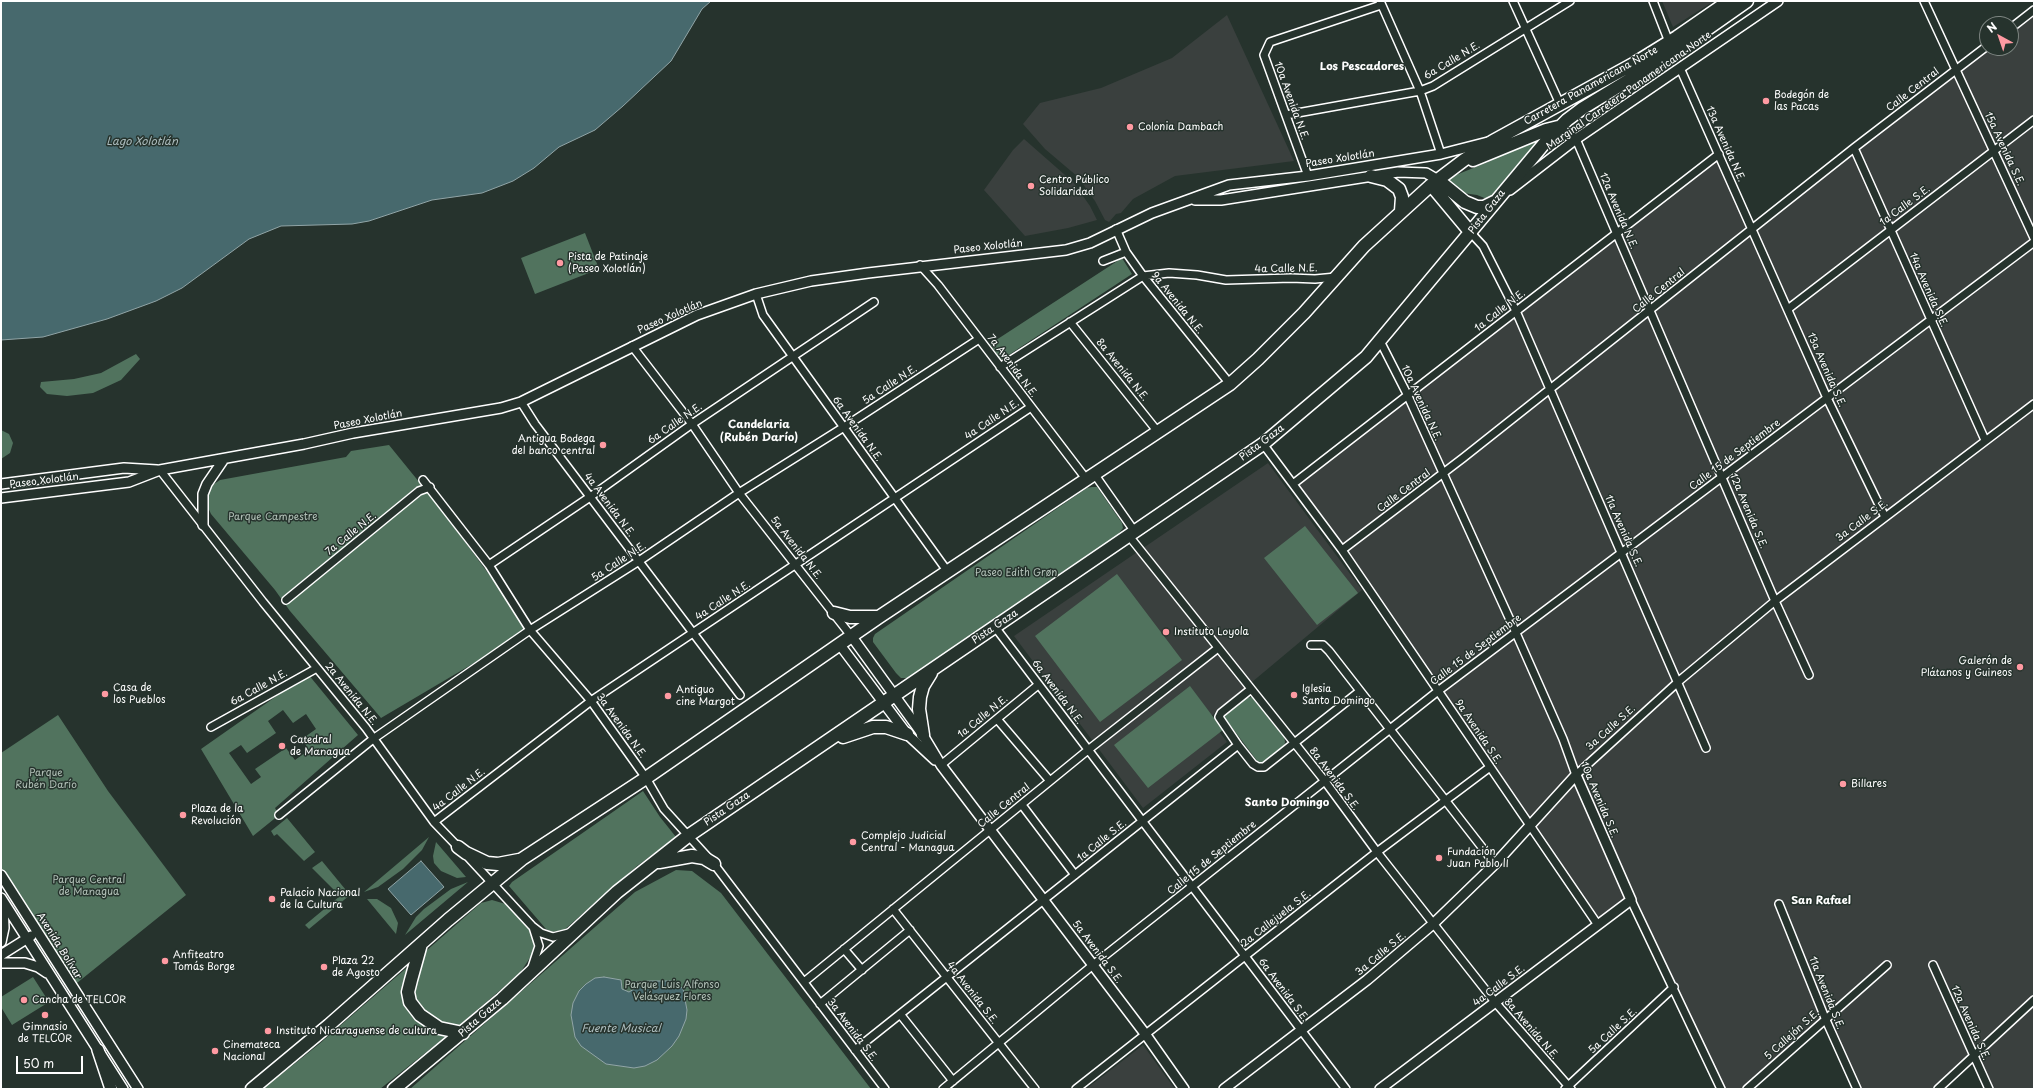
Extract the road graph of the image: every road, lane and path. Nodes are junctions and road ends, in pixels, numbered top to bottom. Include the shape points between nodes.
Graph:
1 (1513, 1) edge
2 (1570, 1) edge
3 (1653, 1) edge
4 (1728, 1) edge
5 (1747, 1) edge
6 (1778, 1) edge
7 (1924, 1) edge
8 (1380, 3) edge
9 (2034, 10) edge
10 (2019, 22) edge
11 (1526, 28) junction
12 (1669, 42) junction
13 (1979, 52) edge
14 (1680, 68) junction
15 (1956, 69) junction
16 (1420, 91) junction
17 (1560, 104) junction
18 (1286, 115) junction
19 (2034, 120) edge
20 (1560, 128) junction
21 (1576, 139) junction
22 (1493, 141) junction
23 (1854, 148) junction
24 (1994, 151) junction
25 (1441, 154) junction
26 (1719, 154) junction
27 (1452, 169) junction
28 (1308, 176) junction
29 (1371, 176) junction
30 (1434, 182) junction
31 (1192, 200) junction
32 (1495, 201) junction
33 (1401, 211) junction
34 (1116, 229) junction
35 (1751, 230) junction
36 (1891, 230) junction
37 (1471, 233) junction
38 (1617, 234) junction
39 (2034, 238) edge
40 (2034, 242) edge
41 (1126, 252) junction
42 (1103, 261) dead end
43 (920, 265) junction
44 (1143, 276) junction
45 (1336, 277) junction
46 (756, 294) junction
47 (874, 302) dead end
48 (1788, 309) junction
49 (1650, 310) junction
50 (1516, 311) junction
51 (1931, 320) junction
52 (1070, 322) junction
53 (979, 339) junction
54 (1380, 342) junction
55 (632, 346) junction
56 (792, 356) junction
57 (1000, 367) junction
58 (1230, 384) junction
59 (1551, 389) junction
60 (1408, 396) junction
61 (1827, 398) junction
62 (521, 402) junction
63 (2034, 404) edge
64 (1031, 407) junction
65 (692, 424) junction
66 (844, 428) junction
67 (1158, 432) junction
68 (1985, 440) junction
69 (1263, 444) junction
70 (224, 458) junction
71 (160, 470) junction
72 (1443, 474) junction
73 (1722, 477) junction
74 (1091, 478) junction
75 (423, 480) dead end
76 (1, 484) edge
77 (1293, 484) junction
78 (430, 487) junction
79 (739, 493) junction
80 (590, 497) junction
81 (1, 498) edge
82 (895, 498) junction
83 (1884, 517) junction
84 (203, 524) junction
85 (1132, 534) junction
86 (1342, 550) junction
87 (1621, 553) junction
88 (639, 561) junction
89 (488, 565) junction
90 (796, 565) junction
91 (948, 572) junction
92 (286, 600) dead end
93 (1775, 601) junction
94 (834, 613) junction
95 (879, 617) junction
96 (995, 627) junction
97 (530, 630) junction
98 (693, 633) junction
99 (1516, 633) junction
100 (846, 641) junction
101 (1312, 646) dead end
102 (1218, 648) junction
103 (938, 666) junction
104 (317, 668) junction
105 (1809, 675) dead end
106 (1678, 681) junction
107 (1038, 685) junction
108 (1251, 689) junction
109 (1360, 691) junction
110 (1438, 691) junction
111 (740, 695) dead end
112 (895, 695) junction
113 (591, 701) junction
114 (884, 703) junction
115 (998, 719) junction
116 (211, 726) dead end
117 (1390, 729) junction
118 (907, 734) junction
119 (923, 735) junction
120 (373, 739) junction
121 (1294, 743) junction
122 (1238, 746) junction
123 (1706, 748) dead end
124 (817, 749) junction
125 (1088, 750) junction
126 (941, 765) junction
127 (1490, 767) junction
128 (1576, 775) junction
129 (646, 778) junction
130 (1324, 780) junction
131 (1050, 781) junction
132 (1446, 800) junction
133 (1022, 805) junction
134 (279, 815) dead end
135 (1142, 821) junction
136 (434, 822) junction
137 (1530, 826) junction
138 (991, 830) junction
139 (688, 836) junction
140 (458, 847) junction
141 (1377, 852) junction
142 (522, 860) junction
143 (652, 863) junction
144 (714, 864) junction
145 (1495, 864) junction
146 (1, 875) edge
147 (1075, 875) junction
148 (493, 882) junction
149 (1192, 887) junction
150 (2, 899) edge
151 (1044, 900) junction
152 (1632, 900) junction
153 (1779, 904) dead end
154 (893, 909) junction
155 (1433, 924) junction
156 (1598, 925) junction
157 (532, 926) junction
158 (576, 930) junction
159 (910, 930) junction
160 (37, 932) junction
161 (27, 938) junction
162 (1, 942) edge
163 (421, 944) junction
164 (844, 949) junction
165 (1, 955) edge
166 (1245, 956) junction
167 (1, 963) edge
168 (1933, 964) dead end
169 (1093, 965) junction
170 (1887, 965) dead end
171 (862, 970) junction
172 (530, 973) junction
173 (50, 975) junction
174 (946, 977) junction
175 (804, 982) junction
176 (1674, 987) junction
177 (2034, 1000) edge
178 (1495, 1002) junction
179 (820, 1004) junction
180 (900, 1014) junction
181 (1825, 1018) junction
182 (1301, 1030) junction
183 (463, 1034) junction
184 (1146, 1034) junction
185 (998, 1043) junction
186 (98, 1050) joint
187 (855, 1050) junction
188 (1974, 1057) junction
189 (953, 1081) junction
190 (111, 1086) edge
191 (1568, 1088) edge
192 (123, 1089) edge
193 (138, 1089) edge
194 (252, 1089) edge
195 (394, 1089) edge
196 (885, 1089) edge
197 (943, 1089) edge
198 (1035, 1089) edge
199 (1076, 1089) edge
200 (1184, 1089) edge
201 (1224, 1089) edge
202 (1346, 1089) edge
203 (1380, 1089) edge
204 (1721, 1089) edge
205 (1747, 1089) edge
206 (1857, 1089) edge
207 (1938, 1089) edge
208 (1989, 1089) edge

1 - 11 street
2 - 11 street, 6a Calle N.E.
3 - 12 street
4 - 12 highway, Carretera Panamericana Norte
5 - 20 highway, Carretera Panamericana Norte via 1672,53 1584,108
6 - 14 street, Marginal Carretera Panamericana Norte
7 - 15 street, 15a Avenida S.E.
8 - 16 street
8 - 18 street, 10a Avenida N.E. via 1270,42 1264,55
9 - 10 street
11 - 16 street, 6a Calle N.E. via 1433,86
11 - 17 street
12 - 17 highway, Carretera Panamericana Norte
13 - 15 street, Calle Central
14 - 21 street, Marginal Carretera Panamericana Norte
14 - 26 street, 13a Avenida N.E.
15 - 23 street, Calle Central
15 - 24 street, 15a Avenida S.E.
16 - 18 street, 6a Calle N.E.
16 - 25 street
17 - 22 highway, Carretera Panamericana Norte
18 - 28 street, 10a Avenida N.E.
19 - 24 street, 1a Calle S.E.
20 - 21 street
20 - 27 highway via 1546,130
20 - 32 highway, Pista Gaza
21 - 32 street, Marginal Carretera Panamericana Norte
21 - 38 street, 12a Avenida N.E.
22 - 25 street, Paseo Xolotlán
22 - 27 highway, Carretera Panamericana Norte
23 - 35 street, Calle Central
23 - 36 street, 14a Avenida S.E.
24 - 36 street, 1a Calle S.E.
24 - 39 street, 15a Avenida S.E.
25 - 28 street, Paseo Xolotlán
26 - 35 street, 13a Avenida N.E.
26 - 38 street, 1a Calle N.E.
27 - 30 highway
28 - 31 street, Paseo Xolotlán via 1229,185
29 - 30 street, Paseo Xolotlán via 1413,171 1426,173
29 - 31 street, Paseo Xolotlán via 1221,200
29 - 33 highway via 1387,180 1399,189 1402,197
30 - 32 highway via 1477,207 1484,207
30 - 33 highway
30 - 37 highway
31 - 34 street, Paseo Xolotlán via 1152,213
32 - 37 highway, Pista Gaza
33 - 45 highway
34 - 41 street, 9a Avenida N.E.
34 - 43 street, Paseo Xolotlán via 1090,243 1066,250
35 - 48 street, 13a Avenida S.E.
35 - 49 street, Calle Central
36 - 48 street, 1a Calle S.E.
36 - 51 street, 14a Avenida S.E.
37 - 50 street, 11a Avenida S.E. via 1483,246
37 - 54 highway, Pista Gaza
38 - 49 street, 12a Avenida N.E.
38 - 50 street, 1a Calle N.E.
40 - 51 street, Calle 15 de Septiembre
41 - 42 street
41 - 44 street, 9a Avenida N.E.
43 - 46 street, Paseo Xolotlán via 811,281
43 - 53 street, 7a Avenida N.E.
44 - 45 street, 4a Calle N.E. via 1168,273 1226,280
44 - 52 street, 4a Calle N.E.
44 - 58 street, 9a Avenida N.E.
45 - 58 highway via 1258,359
46 - 55 street, Paseo Xolotlán via 697,315
46 - 56 street, 6a Avenida N.E. via 764,315
47 - 56 street, 6a Calle N.E.
48 - 61 street, 13a Avenida S.E.
49 - 59 street, Calle Central
49 - 73 street, 12a Avenida S.E.
50 - 59 street, 11a Avenida S.E.
50 - 60 street, 1a Calle N.E.
51 - 61 street, Calle 15 de Septiembre
51 - 68 street, 14a Avenida S.E.
52 - 57 street, 4a Calle N.E.
52 - 67 street, 8a Avenida N.E.
53 - 57 street, 7a Avenida N.E.
53 - 66 street, 5a Calle N.E.
54 - 60 street, 10a Avenida N.E.
54 - 69 highway, Pista Gaza via 1353,370
55 - 62 street, Paseo Xolotlán
55 - 65 street, 5a Avenida N.E.
56 - 65 street, 6a Calle N.E.
56 - 66 street, 6a Avenida N.E.
57 - 64 street, 7a Avenida N.E.
58 - 67 highway
59 - 72 street, Calle Central
59 - 87 street, 11a Avenida S.E.
60 - 72 street, 10a Avenida N.E.
60 - 77 street, 1a Calle N.E.
61 - 73 street, Calle 15 de Septiembre
61 - 83 street, 13a Avenida S.E.
62 - 70 street, Paseo Xolotlán via 501,408
62 - 80 street, 4a Avenida N.E.
63 - 68 street, 3a Calle S.E.
64 - 74 street, 7a Avenida N.E.
64 - 82 street, 4a Calle N.E.
65 - 79 street, 5a Avenida N.E.
65 - 80 street, 6a Calle N.E.
66 - 79 street, 5a Calle N.E.
66 - 82 street, 6a Avenida N.E.
67 - 74 highway
68 - 83 street, 3a Calle S.E.
69 - 77 street
69 - 85 highway, Pista Gaza
70 - 71 street, Paseo Xolotlán
70 - 84 street via 203,494
71 - 76 street, Paseo Xolotlán via 124,468
71 - 81 street, Paseo Xolotlán via 129,482
71 - 84 street, 2a Avenida N.E.
72 - 86 street, Calle Central
72 - 99 street, 10a Avenida S.E.
73 - 87 street, Calle 15 de Septiembre
73 - 93 street, 12a Avenida S.E.
74 - 85 street, 7a Avenida N.E.
74 - 91 highway
75 - 78 street, 3a Avenida N.E.
77 - 86 street
78 - 89 street, 3a Avenida N.E.
78 - 92 street, 7a Calle N.E. via 419,492
79 - 88 street, 5a Calle N.E.
79 - 90 street, 5a Avenida N.E.
80 - 88 street, 4a Avenida N.E.
80 - 89 street, 6a Calle N.E.
82 - 90 street, 4a Calle N.E.
82 - 91 street, 6a Avenida N.E.
83 - 93 street, 3a Calle S.E.
84 - 104 street, 2a Avenida N.E.
85 - 96 highway, Pista Gaza
85 - 102 street, 8a Avenida S.E.
86 - 110 street, 9a Avenida S.E.
87 - 99 street, Calle 15 de Septiembre
87 - 106 street, 11a Avenida S.E.
88 - 97 street, 5a Calle N.E.
88 - 98 street, 4a Avenida N.E.
89 - 97 street, 3a Avenida N.E.
90 - 94 street, 5a Avenida N.E.
90 - 98 street, 4a Calle N.E.
91 - 95 highway
93 - 105 street, 12a Avenida S.E.
93 - 106 street, 3a Calle S.E.
94 - 95 highway via 850,617
94 - 100 street, 5a Avenida N.E.
95 - 100 highway
96 - 103 highway, Pista Gaza
96 - 107 street, 6a Avenida N.E.
97 - 113 street, 3a Avenida N.E.
97 - 120 street, 5a Calle N.E.
98 - 111 street, 4a Avenida N.E.
98 - 113 street, 4a Calle N.E.
99 - 110 street, Calle 15 de Septiembre
99 - 128 street, 10a Avenida S.E.
100 - 112 street, 5a Avenida N.E.
100 - 114 street, 5a Avenida N.E.
100 - 129 highway
101 - 109 street via 1323,645
102 - 108 street, 8a Avenida S.E.
102 - 125 street, Calle Central
103 - 112 highway, Pista Gaza
103 - 119 highway via 924,684 920,697
104 - 116 street, 6a Calle N.E.
104 - 120 street, 2a Avenida N.E.
106 - 123 street, 11a Avenida S.E.
106 - 128 street, 3a Calle S.E.
107 - 115 street, 1a Calle N.E.
107 - 125 street, 6a Avenida N.E.
108 - 121 street, 8a Avenida S.E.
108 - 122 street via 1219,717
109 - 117 street
109 - 121 street
110 - 117 street, Calle 15 de Septiembre
110 - 127 street, 9a Avenida S.E.
112 - 114 highway, Pista Gaza
112 - 119 street, 5a Avenida N.E.
113 - 129 street, 3a Avenida N.E.
113 - 136 street, 4a Calle N.E.
114 - 118 street, 5a Avenida N.E.
114 - 124 highway, Pista Gaza
115 - 126 street, 1a Calle N.E.
115 - 131 street
117 - 130 street, Calle 15 de Septiembre
117 - 132 street
118 - 124 highway via 886,727 873,727 862,729
118 - 126 street, 5a Avenida N.E.
119 - 126 street, 5a Avenida N.E.
120 - 134 street, 5a Calle N.E.
120 - 136 street, 2a Avenida N.E.
121 - 122 street via 1264,767 1253,764
121 - 130 street, 8a Avenida S.E.
122 - 135 street, 1a Calle S.E.
124 - 139 highway, Pista Gaza
125 - 131 street, Calle Central
125 - 135 street, 6a Avenida S.E.
126 - 138 street, 5a Avenida N.E.
127 - 132 street, 2a Callejuela S.E.
127 - 137 street, 9a Avenida S.E.
128 - 137 street, 3a Calle S.E.
128 - 152 street, 10a Avenida S.E.
129 - 139 street, 3a Avenida N.E. via 664,809
129 - 142 highway
130 - 141 street, 8a Avenida S.E.
130 - 149 street, Calle 15 de Septiembre
131 - 133 street, Calle Central
132 - 141 street, 2a Callejuela S.E.
132 - 145 street
133 - 138 street, Calle Central
133 - 147 street
135 - 147 street, 1a Calle S.E.
135 - 149 street, 6a Avenida S.E.
136 - 140 street, 2a Avenida N.E.
137 - 145 street, 3a Calle S.E.
137 - 156 street, 9a Avenida S.E.
138 - 151 street, 5a Avenida S.E.
138 - 154 street, Calle Central
139 - 143 highway, Pista Gaza
139 - 144 street, 3a Avenida N.E.
140 - 142 highway via 487,863
140 - 148 street, 2a Avenida N.E.
141 - 155 street, 8a Avenida S.E.
141 - 166 street, 2a Callejuela S.E.
142 - 148 highway
143 - 144 highway via 692,856 704,858
143 - 158 highway, Pista Gaza
144 - 175 street, 3a Avenida N.E.
145 - 155 street, 3a Calle S.E.
146 - 160 street, Avenida Bolívar
147 - 151 street, 1a Calle S.E.
148 - 157 street, 2a Avenida N.E.
148 - 163 highway
149 - 166 street, 6a Avenida S.E.
149 - 169 street, Calle 15 de Septiembre
150 - 161 street
150 - 162 street via 4,928
151 - 169 street, 5a Avenida S.E.
151 - 174 street, 1a Calle S.E.
152 - 156 street, 4a Calle S.E.
152 - 176 street, 10a Avenida S.E.
153 - 181 street, 11a Avenida S.E.
154 - 159 street, 4a Avenida S.E.
154 - 164 street, Calle Central
155 - 178 street, 8a Avenida N.E.
155 - 182 street, 3a Calle S.E. via 1367,980
156 - 178 street, 4a Calle S.E.
157 - 158 street, 2a Avenida N.E. via 541,933 553,937
157 - 172 street, 2a Avenida N.E. via 539,946
158 - 172 highway, Pista Gaza
159 - 171 street
159 - 174 street, 4a Avenida S.E.
160 - 161 street
160 - 193 street, Avenida Bolívar
161 - 165 street
161 - 173 street
163 - 183 highway via 408,992 410,1002 420,1015 440,1028
163 - 194 highway
164 - 171 street
164 - 175 street, Calle Central
166 - 182 street, 6a Avenida S.E.
166 - 184 street, 2a Callejuela S.E.
167 - 173 street via 30,965
168 - 188 street, 12a Avenida S.E.
169 - 184 street, 5a Avenida S.E.
169 - 185 street, Calle 15 de Septiembre
170 - 181 street, 5 Callejón S.E.
171 - 179 street
172 - 183 highway, Pista Gaza
173 - 186 street
174 - 180 street, 1a Calle S.E.
174 - 185 street, 4a Avenida S.E.
175 - 179 street, 3a Avenida S.E.
176 - 191 street, 5a Calle S.E.
176 - 204 street, 10a Avenida S.E.
177 - 188 street
178 - 191 street, 8a Avenida N.E.
178 - 203 street, 4a Calle S.E.
179 - 187 street, 3a Avenida S.E.
180 - 187 street, 1a Calle S.E.
180 - 189 street
181 - 205 street, 5 Callejón S.E.
181 - 206 street, 11a Avenida S.E.
182 - 201 street, 3a Calle S.E.
182 - 202 street, 6a Avenida S.E.
183 - 195 highway, Pista Gaza
184 - 199 street, 2a Callejuela S.E.
184 - 200 street, 5a Avenida S.E.
185 - 189 street, Calle 15 de Septiembre
185 - 198 street, 4a Avenida S.E.
186 - 190 main road
187 - 196 street, 3a Avenida S.E.
188 - 207 street
188 - 208 street, 12a Avenida S.E.
189 - 197 street, Calle 15 de Septiembre
190 - 192 street

